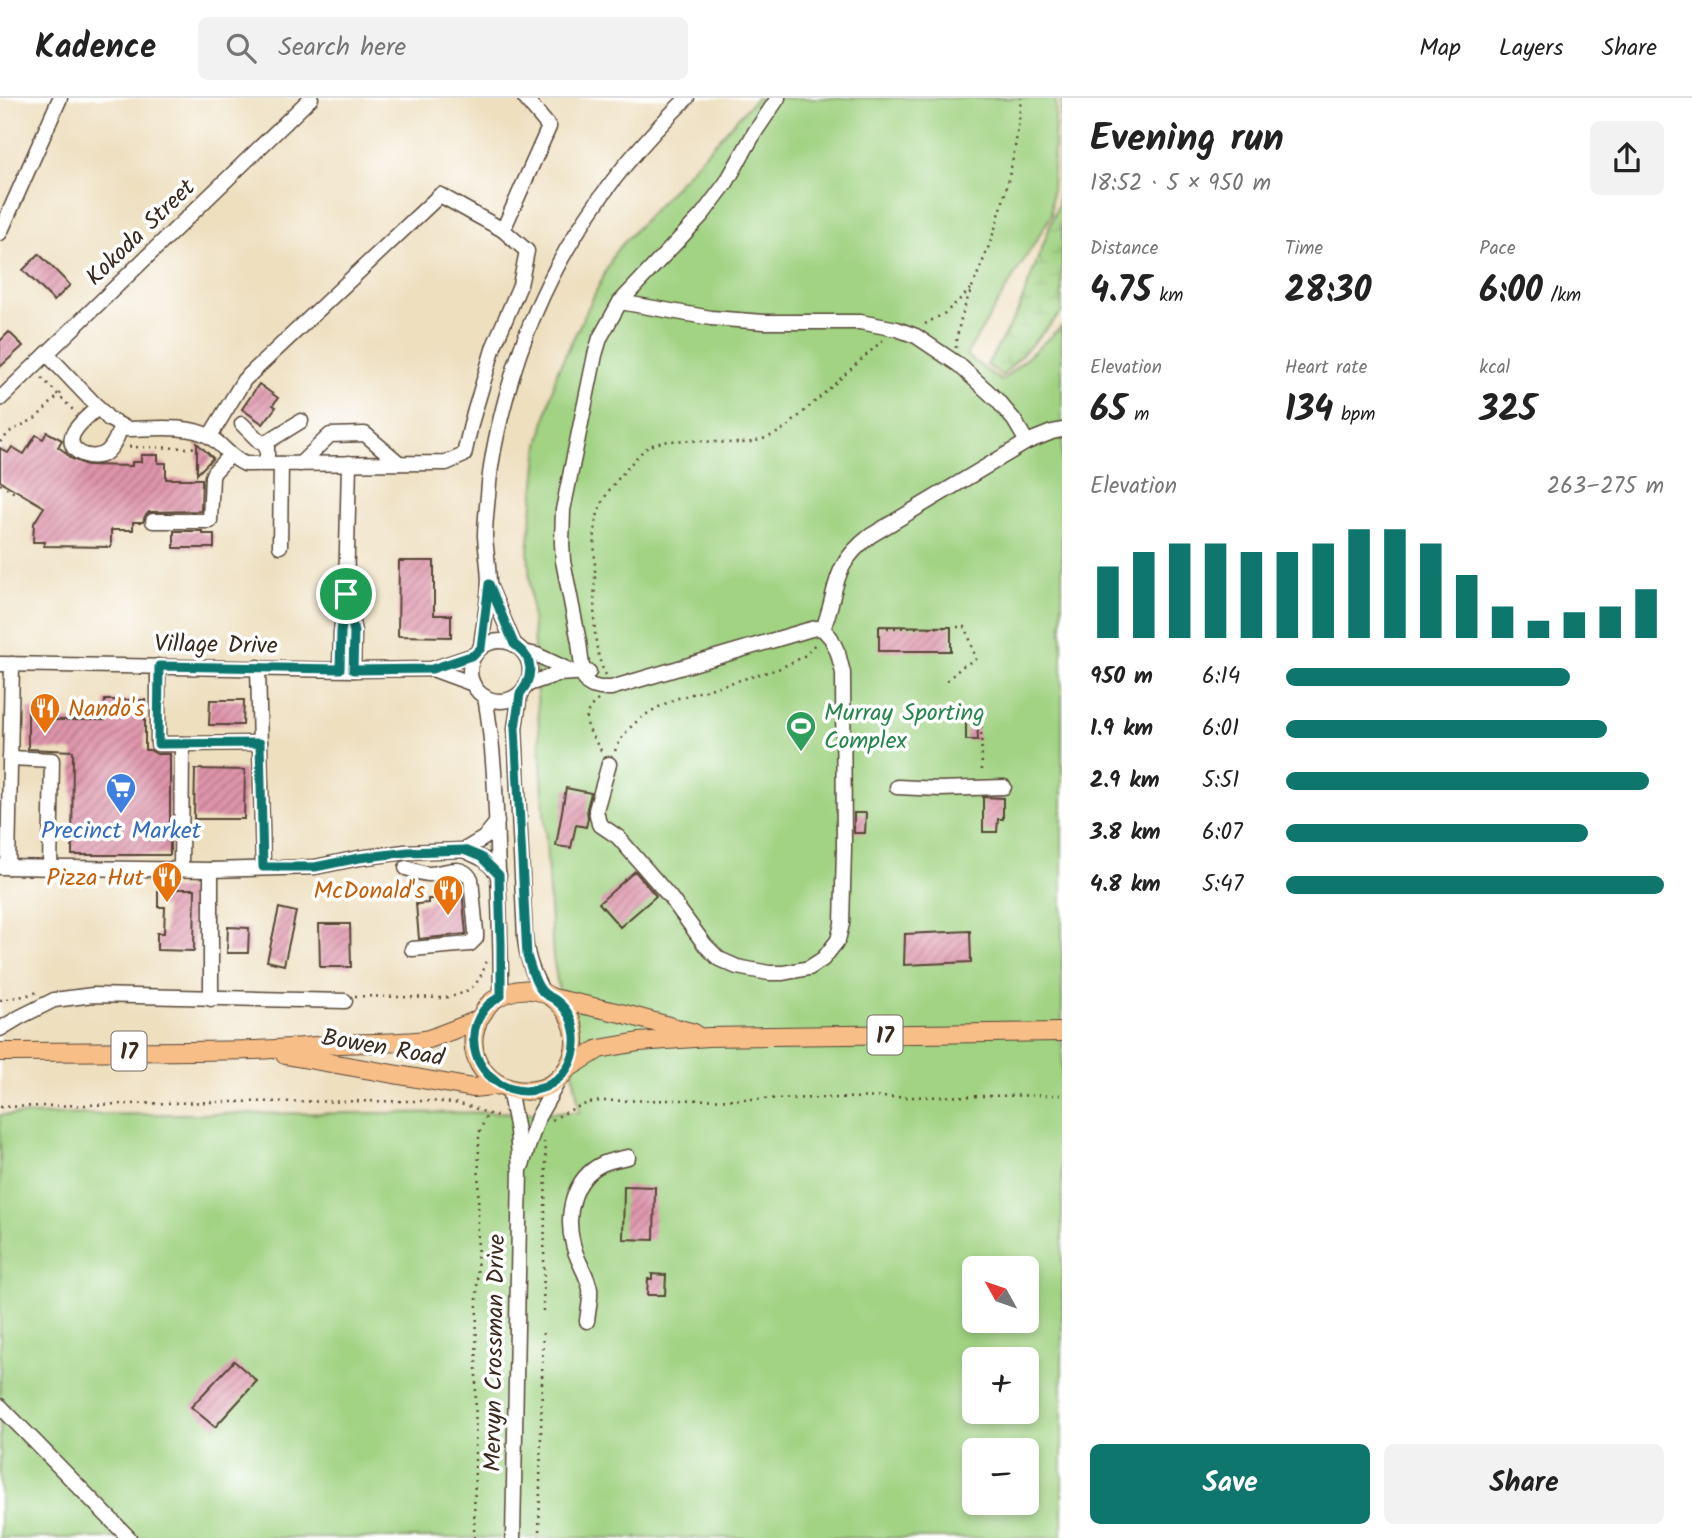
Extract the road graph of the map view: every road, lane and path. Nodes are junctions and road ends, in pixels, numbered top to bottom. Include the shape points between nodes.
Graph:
1 (60, 98) edge
2 (311, 98) edge
3 (525, 98) edge
4 (687, 98) edge
5 (778, 98) edge
6 (1021, 98) edge
7 (503, 230) junction
8 (0, 233) edge
9 (974, 286) junction
10 (620, 302) junction
11 (898, 330) junction
12 (47, 354) junction
13 (959, 365) junction
14 (73, 382) junction
15 (0, 399) edge
16 (97, 407) junction
17 (301, 421) dead end
18 (242, 424) dead end
19 (121, 426) junction
20 (1062, 430) edge
21 (210, 436) junction
22 (0, 442) edge
23 (267, 442) junction
24 (1027, 442) junction
25 (230, 455) junction
26 (349, 463) junction
27 (398, 463) junction
28 (274, 464) junction
29 (300, 464) junction
30 (2, 485) edge
31 (0, 491) edge
32 (18, 495) dead end
33 (153, 521) dead end
34 (279, 546) dead end
35 (489, 584) junction
36 (887, 628) dead end
37 (822, 629) junction
38 (519, 648) junction
39 (477, 651) junction
40 (6, 664) edge
41 (159, 666) junction
42 (258, 667) junction
43 (346, 669) junction
44 (432, 669) junction
45 (582, 672) junction
46 (944, 683) dead end
47 (473, 684) junction
48 (610, 687) junction
49 (523, 689) junction
50 (485, 697) junction
51 (981, 719) dead end
52 (260, 743) junction
53 (182, 744) junction
54 (10, 758) junction
55 (609, 764) junction
56 (897, 787) dead end
57 (983, 787) junction
58 (1004, 787) dead end
59 (497, 822) junction
60 (464, 850) junction
61 (4, 867) edge
62 (50, 867) junction
63 (263, 867) junction
64 (407, 868) dead end
65 (181, 869) junction
66 (211, 870) junction
67 (499, 875) junction
68 (412, 949) dead end
69 (488, 953) dead end
70 (45, 990) dead end
71 (548, 995) junction
72 (501, 996) junction
73 (349, 998) joint
74 (211, 999) junction
75 (0, 1000) edge
76 (479, 1018) junction
77 (0, 1029) edge
78 (1062, 1032) edge
79 (708, 1037) junction
80 (258, 1050) junction
81 (0, 1052) edge
82 (564, 1073) junction
83 (504, 1087) junction
84 (487, 1114) dead end
85 (553, 1121) dead end
86 (548, 1126) dead end
87 (544, 1141) dead end
88 (628, 1157) dead end
89 (520, 1170) junction
90 (543, 1311) dead end
91 (587, 1321) dead end
92 (543, 1328) dead end
93 (0, 1406) edge
94 (129, 1538) edge
95 (474, 1538) edge
96 (513, 1538) edge
97 (540, 1538) edge

1 - 8 street
2 - 12 street, Kokoda Street
3 - 7 street via 549,127
4 - 35 street via 620,170 590,211 535,310 514,366 489,481 485,536
5 - 10 street via 702,215
6 - 9 path via 1007,181
7 - 21 street via 440,195 244,380
7 - 27 street via 527,251 464,455 446,463
9 - 11 path via 926,324
9 - 13 path via 958,333
10 - 11 street via 711,318 860,322
10 - 45 street via 595,355 562,518 563,561
11 - 13 street via 916,336
11 - 48 path via 772,437 744,443 655,444 612,486 595,521 594,553 598,654
12 - 14 street
12 - 15 street, Kokoda Street
13 - 24 street via 997,400
14 - 16 street
14 - 22 path via 36,418
16 - 19 street
16 - 19 street via 73,433 72,444 80,455 96,457 109,451
17 - 23 street
18 - 23 street via 260,442
19 - 21 street via 190,429
20 - 24 street
21 - 25 street
23 - 28 street
24 - 37 street via 859,545 839,573
25 - 28 street via 245,464
25 - 33 street via 212,477 210,521
26 - 27 street
26 - 29 street
26 - 43 street via 346,594 354,632
27 - 29 street via 365,434 330,435
28 - 29 street
28 - 34 street
30 - 31 path
30 - 32 path
35 - 38 street
35 - 39 street
36 - 46 path via 966,627 976,659
37 - 48 street
37 - 55 path via 801,658 675,699 645,714 624,734
37 - 55 street via 835,645 843,673 844,849 841,932 817,964 769,973 737,967 712,953 618,837 598,824 596,810
38 - 39 street via 497,641
38 - 45 street
38 - 49 street via 530,668
39 - 44 street, Village Drive
39 - 47 street via 470,664
40 - 41 street, Village Drive
40 - 54 street
41 - 42 street, Village Drive
41 - 53 street via 158,744
42 - 43 street, Village Drive
42 - 52 street
43 - 44 street, Village Drive
44 - 47 street, Village Drive
45 - 48 street via 592,686
45 - 49 street via 558,674
47 - 50 street
48 - 55 path via 588,710 586,719
49 - 50 street via 503,701
49 - 71 street via 515,728 525,937 533,974
50 - 59 street
51 - 57 path
52 - 53 street
52 - 63 street
53 - 65 street
54 - 61 street
54 - 62 street via 52,760
56 - 57 street
57 - 58 street
59 - 60 street via 484,838
59 - 67 street
60 - 63 street via 405,852 315,867
60 - 67 street via 485,860
61 - 62 street
62 - 65 street
63 - 66 street
64 - 68 street via 426,874 467,872 476,932 470,944
65 - 66 street
66 - 74 street
67 - 72 street
69 - 73 path via 479,980 456,996
70 - 75 path
71 - 72 main road, Bowen Road / 17 via 522,990
71 - 79 main road, Bowen Road / 17
71 - 82 main road via 563,1007 575,1030 573,1057
72 - 76 main road, Bowen Road / 17
73 - 74 street
74 - 77 street via 93,995 54,1000
76 - 80 main road, Bowen Road / 17 via 427,1040
76 - 83 main road, Bowen Road via 474,1048 479,1063
78 - 79 main road, Bowen Road / 17
79 - 82 main road, Bowen Road / 17 via 599,1049
80 - 81 main road, Bowen Road / 17
80 - 83 main road, Bowen Road / 17 via 473,1088
82 - 83 main road, Bowen Road / 17 via 536,1090
82 - 89 street, Mervyn Crossman Drive via 538,1117
83 - 89 street, Mervyn Crossman Drive
84 - 95 path via 479,1138
85 - 86 path
87 - 90 path
88 - 91 street via 593,1169 573,1200 572,1241 589,1283
89 - 96 street, Mervyn Crossman Drive
92 - 97 path
93 - 94 street

